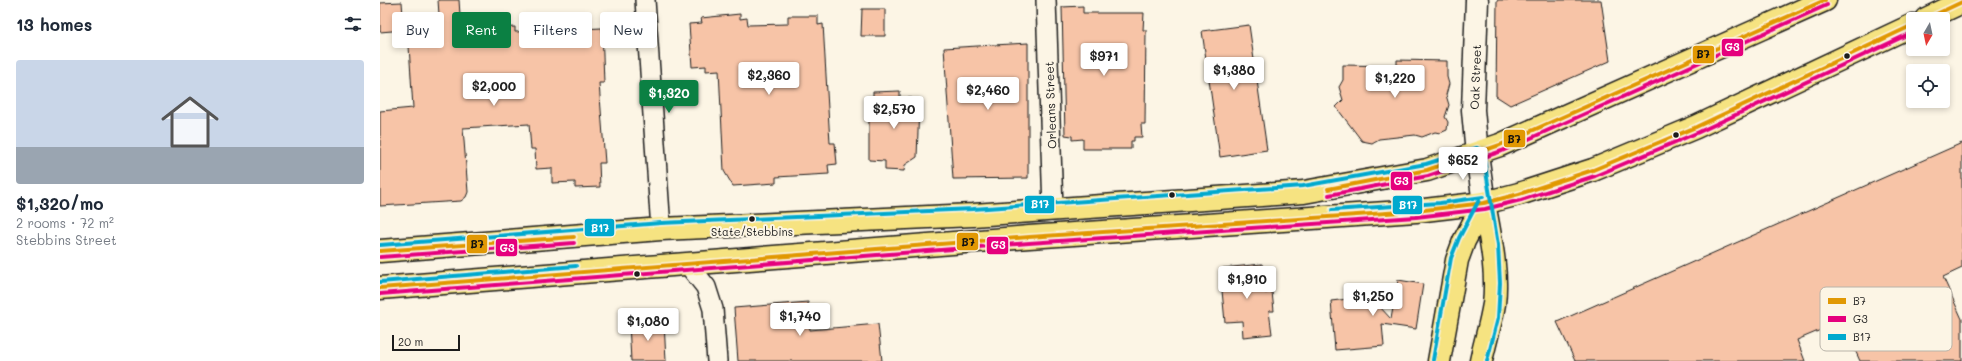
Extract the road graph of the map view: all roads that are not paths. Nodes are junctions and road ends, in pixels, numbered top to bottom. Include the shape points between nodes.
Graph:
1 (645, 0) edge
2 (1046, 0) edge
3 (1477, 0) edge
4 (1826, 0) edge
5 (1962, 2) edge
6 (1933, 10) edge
7 (1906, 28) edge
8 (1477, 154) junction
9 (1484, 203) junction
10 (1053, 209) junction
11 (689, 228) junction
12 (662, 230) junction
13 (1057, 236) junction
14 (380, 251) edge
15 (690, 263) junction
16 (380, 288) edge
17 (717, 361) edge
18 (1440, 361) edge
19 (1481, 361) edge

1 - 12 street
2 - 10 street, Orleans Street
3 - 8 main road, Oak Street via 1473,110
4 - 8 main road
5 - 6 main road
7 - 9 main road via 1696,127 1592,170
8 - 9 main road, Oak Street
8 - 10 main road via 1427,170 1304,192
9 - 13 main road via 1416,211
9 - 18 main road via 1457,260
9 - 19 main road via 1495,280 1494,304
10 - 11 main road
10 - 13 main road
11 - 12 main road
11 - 15 main road
12 - 14 main road
13 - 15 main road
15 - 16 main road
15 - 17 street via 706,287 713,309

